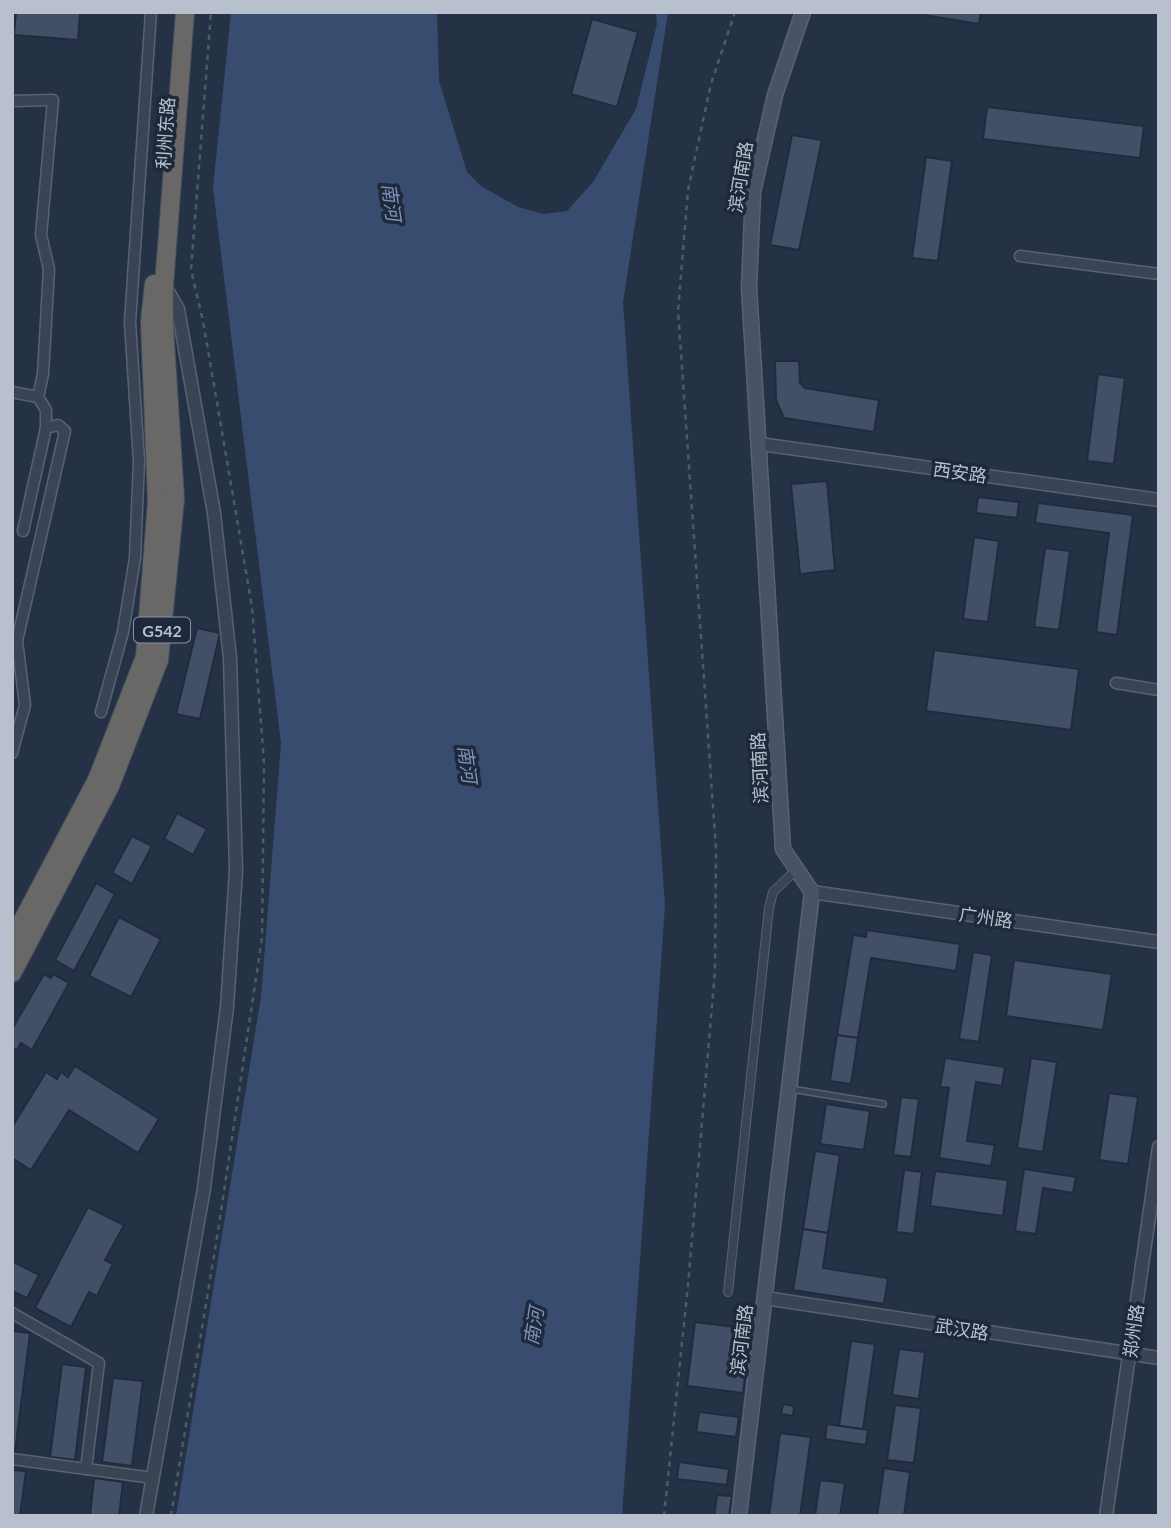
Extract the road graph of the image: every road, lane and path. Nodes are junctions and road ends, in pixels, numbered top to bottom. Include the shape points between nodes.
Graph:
1 (151, 12) edge
2 (174, 12) edge
3 (185, 12) edge
4 (735, 12) edge
5 (803, 12) edge
6 (12, 101) edge
7 (162, 254) junction
8 (1020, 256) dead end
9 (1159, 274) edge
10 (164, 285) junction
11 (166, 372) junction
12 (189, 372) junction
13 (12, 392) edge
14 (38, 397) junction
15 (46, 428) junction
16 (760, 444) junction
17 (1159, 500) edge
18 (23, 531) dead end
19 (1116, 683) dead end
20 (1159, 690) edge
21 (101, 712) dead end
22 (12, 754) edge
23 (797, 869) junction
24 (812, 892) junction
25 (12, 941) edge
26 (1159, 942) edge
27 (12, 973) edge
28 (788, 1089) junction
29 (883, 1104) dead end
30 (1159, 1147) edge
31 (1153, 1226) edge
32 (728, 1293) dead end
33 (765, 1298) junction
34 (12, 1313) edge
35 (1129, 1355) junction
36 (1159, 1358) edge
37 (12, 1459) edge
38 (86, 1469) junction
39 (153, 1478) junction
40 (146, 1516) edge
41 (664, 1516) edge
42 (739, 1516) edge
43 (1105, 1516) edge

1 - 21 street via 130,321 139,461 135,558 123,632
2 - 7 highway, 利州东路 / G542
3 - 7 highway, 利州东路 / G542
4 - 41 path via 711,84 688,190 678,311 716,849 715,971
5 - 16 main road, 滨河南路 via 775,95 753,192 750,288
6 - 14 street via 53,100 41,235 50,269 44,374
7 - 10 highway, G542
7 - 25 highway, G542 via 150,321 157,501 145,657 97,780
8 - 9 street
10 - 11 highway, G542
10 - 12 street via 178,309
11 - 12 street
11 - 27 highway, G542 via 175,499 159,660 110,786
12 - 39 street via 214,513 230,658 236,871 227,1007 204,1188
13 - 14 street
14 - 15 street via 46,410
15 - 18 street
15 - 22 street via 58,425 65,431 16,641 25,705
16 - 17 street, 西安路
16 - 23 main road, 滨河南路 via 783,849
19 - 20 street
23 - 24 main road, 滨河南路
23 - 32 street via 774,892 769,908
24 - 26 street, 广州路
24 - 28 main road, 滨河南路
28 - 29 lane
28 - 33 main road, 滨河南路
30 - 31 street, 郑州路
31 - 35 street, 郑州路
33 - 35 street, 武汉路
33 - 42 main road, 滨河南路
34 - 38 street via 99,1363
35 - 36 street, 武汉路
35 - 43 street, 郑州路
37 - 38 street
38 - 39 street
39 - 40 street

